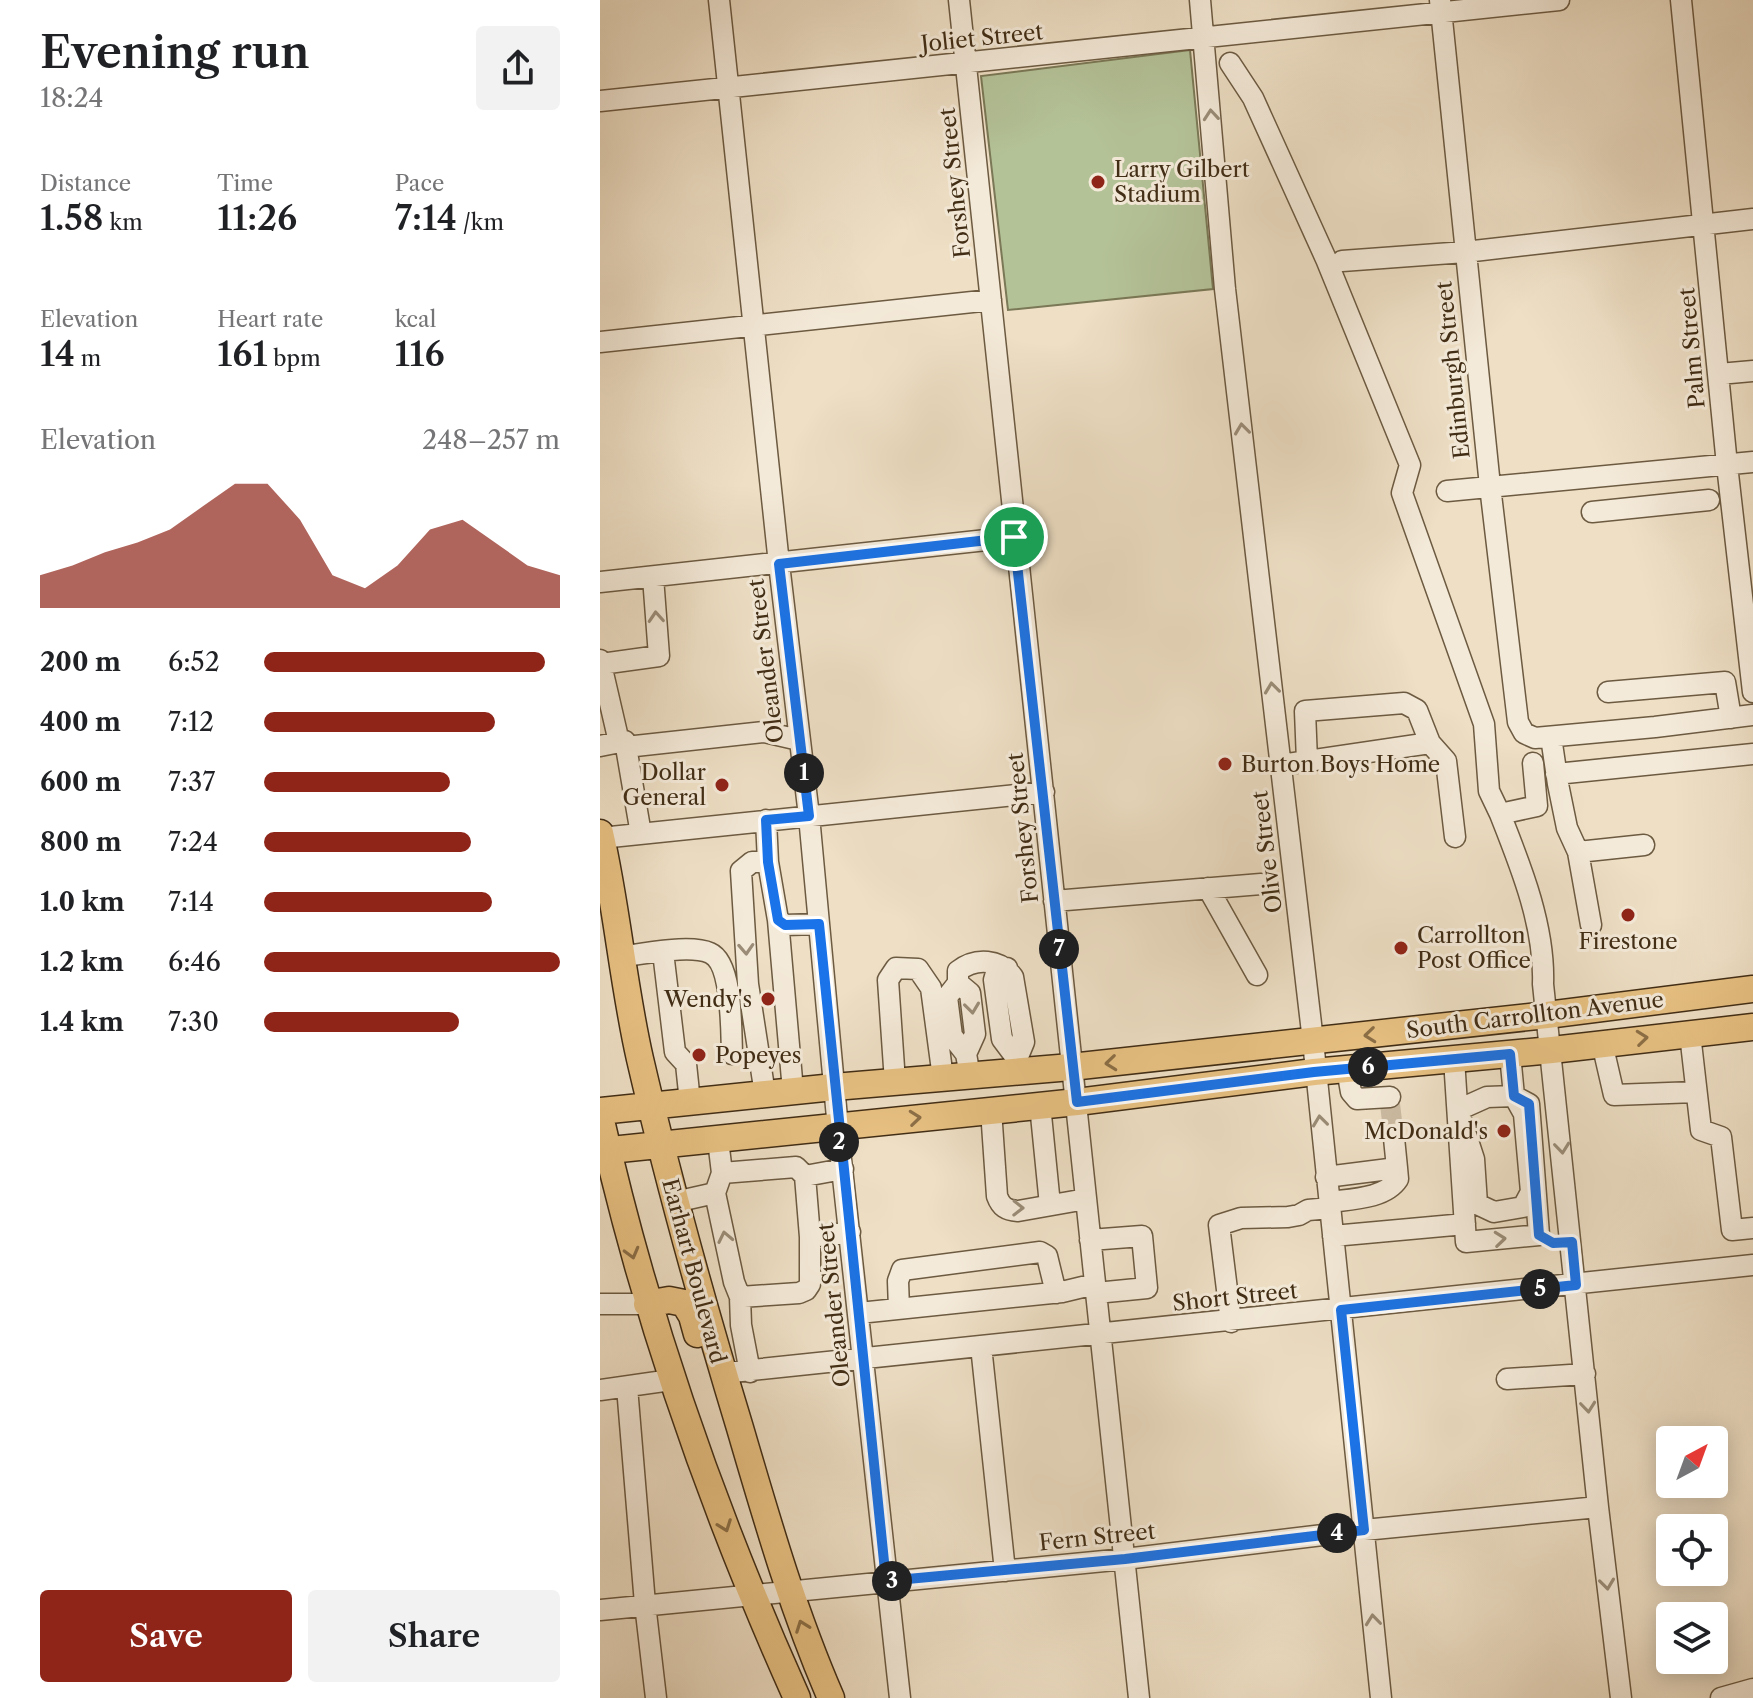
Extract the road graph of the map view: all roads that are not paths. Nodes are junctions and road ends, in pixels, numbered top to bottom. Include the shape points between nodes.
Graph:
1 (719, 0) edge
2 (959, 0) edge
3 (1200, 0) edge
4 (1559, 0) edge
5 (1681, 0) edge
6 (1441, 6) edge
7 (1204, 38) junction
8 (966, 63) junction
9 (1230, 63) dead end
10 (728, 89) junction
11 (600, 101) edge
12 (1753, 219) edge
13 (1705, 224) junction
14 (1465, 252) junction
15 (1342, 261) dead end
16 (991, 300) junction
17 (755, 326) junction
18 (600, 342) edge
19 (1753, 371) edge
20 (1719, 374) junction
21 (1753, 462) edge
22 (1727, 465) junction
23 (1678, 469) junction
24 (1490, 486) junction
25 (1447, 491) dead end
26 (1709, 500) dead end
27 (1683, 503) junction
28 (1592, 512) dead end
29 (1014, 537) junction
30 (779, 564) junction
31 (653, 577) junction
32 (600, 582) edge
33 (600, 662) edge
34 (1752, 680) edge
35 (1608, 692) dead end
36 (1753, 715) edge
37 (1731, 718) junction
38 (1551, 737) junction
39 (799, 740) junction
40 (1430, 743) junction
41 (615, 745) edge
42 (1753, 754) edge
43 (1307, 761) junction
44 (1533, 763) dead end
45 (1281, 765) junction
46 (1556, 774) junction
47 (1044, 792) junction
48 (1500, 814) junction
49 (809, 816) junction
50 (766, 820) junction
51 (641, 834) junction
52 (601, 836) edge
53 (1455, 837) dead end
54 (1644, 845) dead end
55 (1578, 852) junction
56 (768, 862) junction
57 (1261, 884) dead end
58 (1208, 888) junction
59 (1054, 901) junction
60 (778, 920) junction
61 (819, 924) junction
62 (1591, 925) dead end
63 (663, 952) junction
64 (622, 956) junction
65 (1257, 975) dead end
66 (1753, 989) edge
67 (1547, 1015) junction
68 (1753, 1027) edge
69 (1690, 1034) junction
70 (788, 1039) junction
71 (756, 1040) junction
72 (1313, 1041) junction
73 (1602, 1043) junction
74 (674, 1049) junction
75 (1552, 1050) junction
76 (732, 1054) dead end
77 (1510, 1054) junction
78 (640, 1058) junction
79 (1454, 1059) junction
80 (1017, 1065) junction
81 (1387, 1065) junction
82 (1071, 1067) junction
83 (960, 1069) junction
84 (1347, 1069) junction
85 (1314, 1072) junction
86 (895, 1082) junction
87 (834, 1087) junction
88 (793, 1091) junction
89 (1696, 1092) junction
90 (765, 1094) junction
91 (1521, 1100) junction
92 (1557, 1101) junction
93 (690, 1102) junction
94 (1077, 1102) junction
95 (1040, 1105) junction
96 (653, 1106) junction
97 (991, 1110) junction
98 (1458, 1110) junction
99 (600, 1114) edge
100 (838, 1126) junction
101 (791, 1132) junction
102 (1394, 1138) tunnel mouth
103 (718, 1140) junction
104 (660, 1146) junction
105 (604, 1151) edge
106 (1397, 1168) junction
107 (843, 1169) junction
108 (801, 1172) junction
109 (1326, 1177) junction
110 (719, 1183) junction
111 (1086, 1199) junction
112 (675, 1202) junction
113 (1050, 1205) junction
114 (1330, 1205) junction
115 (1465, 1224) junction
116 (1753, 1228) edge
117 (850, 1232) junction
118 (1539, 1235) junction
119 (1333, 1236) junction
120 (810, 1237) junction
121 (1090, 1240) junction
122 (1572, 1242) junction
123 (1753, 1265) edge
124 (1576, 1285) junction
125 (1095, 1288) junction
126 (737, 1289) junction
127 (700, 1293) junction
128 (1056, 1293) junction
129 (600, 1304) edge
130 (647, 1304) junction
131 (899, 1309) junction
132 (1341, 1310) junction
133 (859, 1313) junction
134 (1231, 1322) junction
135 (1100, 1335) junction
136 (981, 1346) junction
137 (864, 1359) junction
138 (750, 1372) junction
139 (723, 1373) junction
140 (1585, 1374) junction
141 (1507, 1379) dead end
142 (627, 1387) junction
143 (600, 1390) edge
144 (675, 1391) junction
145 (744, 1444) junction
146 (1598, 1507) junction
147 (1364, 1530) junction
148 (1125, 1559) junction
149 (1005, 1571) junction
150 (886, 1581) junction
151 (789, 1592) junction
152 (751, 1595) junction
153 (645, 1604) junction
154 (600, 1610) edge
155 (1753, 1689) edge
156 (656, 1698) edge
157 (797, 1698) edge
158 (831, 1698) edge
159 (900, 1698) edge
160 (1139, 1698) edge
161 (1381, 1698) edge
162 (1621, 1698) edge
163 (1721, 1698) edge

1 - 10 street, Oleander Street
2 - 8 street, Forshey Street
3 - 7 street, Olive Street
4 - 6 street, Joliet Street
5 - 13 street, Palm Street
6 - 7 street, Joliet Street
6 - 14 street, Edinburgh Street
7 - 8 street, Joliet Street
45 -> 7 street, Olive Street via 1225,289
8 - 10 street, Joliet Street
8 - 16 street, Forshey Street
9 - 48 street via 1253,98 1320,246 1410,465 1402,493 1484,724 1489,791
10 - 11 street, Joliet Street
10 - 17 street, Oleander Street
12 - 13 street
13 - 14 street
13 - 20 street, Palm Street
14 - 15 street
14 - 24 street, Edinburgh Street
16 - 17 street
16 - 29 street, Forshey Street
17 - 18 street
17 - 30 street, Oleander Street
19 - 20 street
20 - 22 street, Palm Street
21 - 22 street
22 - 23 street
22 - 34 street, Palm Street
23 - 24 street
23 - 27 street
24 - 25 street
24 - 38 street, Edinburgh Street via 1518,722 1524,733
26 - 27 street
27 - 28 street
29 - 30 street
29 - 47 street, Forshey Street
30 - 31 street
30 - 39 street, Oleander Street
31 - 32 street
33 -> 31 street via 659,656
33 - 41 street
35 - 37 street via 1725,682
36 - 37 street
37 - 38 street
38 - 46 street
39 - 41 street via 764,732
39 - 49 street, Oleander Street
40 - 43 street
40 - 43 street via 1417,710 1404,703 1305,711
40 - 53 street via 1446,761
41 - 51 street
42 - 46 street
43 - 45 street
44 - 48 street via 1537,806
45 - 72 street, Olive Street
46 - 55 street via 1567,828
47 - 49 street
47 - 59 street, Forshey Street
48 - 67 street via 1525,877 1544,964
49 - 50 street
49 - 61 street, Oleander Street
50 - 51 street
50 - 56 street
51 - 52 street
52 - 64 main road, Earhart Boulevard
54 - 55 street
55 - 62 street
56 - 60 street
56 -> 71 street via 752,862 741,871
57 - 58 street
58 - 59 street
58 - 65 street
59 - 82 street, Forshey Street
60 - 61 street via 785,925
60 - 70 street
61 - 87 street, Oleander Street
63 - 64 street
63 - 74 street
63 - 76 street via 712,953 723,965
64 - 78 main road, Earhart Boulevard
66 - 67 main road, South Carrollton Avenue
67 -> 72 main road, South Carrollton Avenue
67 - 75 street
68 - 69 main road, South Carrollton Avenue
73 -> 69 main road, South Carrollton Avenue
69 - 89 street
70 - 71 street
70 - 88 street
71 - 90 street
72 -> 82 main road, South Carrollton Avenue
72 - 85 street, Olive Street
73 - 75 main road, South Carrollton Avenue
73 - 89 street via 1614,1095
74 - 78 street
74 - 93 street via 686,1064
75 - 77 main road, South Carrollton Avenue
75 - 92 street
77 - 79 main road, South Carrollton Avenue
77 - 91 street
78 - 96 main road, Earhart Boulevard
79 - 81 main road, South Carrollton Avenue
79 - 98 street
80 - 82 main road, South Carrollton Avenue
80 - 83 main road, South Carrollton Avenue
80 -> 83 street via 1024,1042 1013,977 990,961 958,971 958,983 970,993 975,1034
81 - 84 main road, South Carrollton Avenue
81 - 84 street via 1390,1101 1357,1099
82 - 94 street, Forshey Street
83 - 86 main road, South Carrollton Avenue
83 - 86 street via 931,988 918,969 896,968 888,980
84 - 85 main road, South Carrollton Avenue
85 - 94 main road, South Carrollton Avenue
109 -> 85 street, Olive Street
86 - 87 main road, South Carrollton Avenue
87 - 88 main road, South Carrollton Avenue
87 - 100 street, Oleander Street
88 - 90 main road, South Carrollton Avenue
89 - 116 street via 1701,1130 1721,1137 1732,1230
90 - 93 main road, South Carrollton Avenue
91 - 92 street
91 - 98 street via 1487,1097
91 - 98 street via 1531,1192 1523,1207 1494,1212 1477,1204 1474,1159
91 - 118 street
92 -> 122 street
93 - 96 main road, South Carrollton Avenue
94 - 95 main road, South Carrollton Avenue
94 - 111 street, Forshey Street
95 - 97 main road, South Carrollton Avenue
95 - 113 street
96 - 99 main road, South Carrollton Avenue
96 - 104 main road, Earhart Boulevard
100 -> 97 main road, South Carrollton Avenue
97 -> 113 street via 1000,1204 1018,1211
98 - 115 street
99 - 105 main road
100 - 101 main road, South Carrollton Avenue
100 - 107 street, Oleander Street
101 - 103 main road, South Carrollton Avenue
101 - 108 street
102 - 106 street
103 - 104 main road, South Carrollton Avenue
103 - 110 street
104 - 105 main road, South Carrollton Avenue
104 - 112 main road, Earhart Boulevard
105 -> 130 main road
106 - 109 street
106 - 114 street via 1398,1179 1390,1189
107 - 108 street
107 - 117 street, Oleander Street
108 - 110 street
108 - 120 street
109 - 114 street, Olive Street
110 - 112 street
126 -> 110 street
111 - 113 street
111 - 121 street, Forshey Street
112 - 127 main road, Earhart Boulevard
114 - 119 street, Olive Street
114 - 134 street via 1288,1217 1241,1218 1219,1225
115 -> 118 street via 1466,1242
115 - 119 street
117 - 120 street
117 - 133 street, Oleander Street
118 - 122 street via 1553,1243
119 - 132 street, Olive Street
120 - 126 street via 806,1290
121 - 125 street, Forshey Street
121 - 125 street via 1142,1236 1147,1288
122 - 124 street
123 - 124 street, Short Street
124 - 132 street, Short Street
124 - 140 street
125 - 128 street
125 - 135 street, Forshey Street
126 - 127 street
126 - 138 street
127 - 139 main road, Earhart Boulevard
128 - 131 street
128 - 131 street via 1047,1256 1040,1252 902,1270
129 - 130 street
130 - 139 main road via 684,1303 700,1344
130 - 144 main road
131 - 133 street
132 - 134 street, Short Street
132 - 147 street, Olive Street
133 - 137 street, Oleander Street
134 - 135 street, Short Street
135 - 136 street, Short Street
135 - 148 street, Forshey Street
136 - 137 street, Short Street
136 - 149 street
137 - 138 street, Short Street
137 - 150 street, Oleander Street
138 - 139 street, Short Street
139 - 145 main road, Earhart Boulevard
140 - 141 street
140 -> 146 street
142 - 143 street
142 - 144 street
142 - 153 street
144 - 145 main road via 726,1477 740,1473
144 -> 152 main road
145 - 151 main road, Earhart Boulevard
146 - 147 street, Fern Street
146 -> 162 street
147 - 148 street, Fern Street
161 -> 147 street, Olive Street
148 - 149 street, Fern Street
148 - 160 street, Forshey Street
149 - 150 street, Fern Street
150 - 151 street, Fern Street
150 - 159 street, Oleander Street
151 - 152 street, Fern Street
158 -> 151 main road, Earhart Boulevard
152 - 153 street, Fern Street
152 - 157 main road
153 - 154 street, Fern Street
153 - 156 street
155 - 163 street

